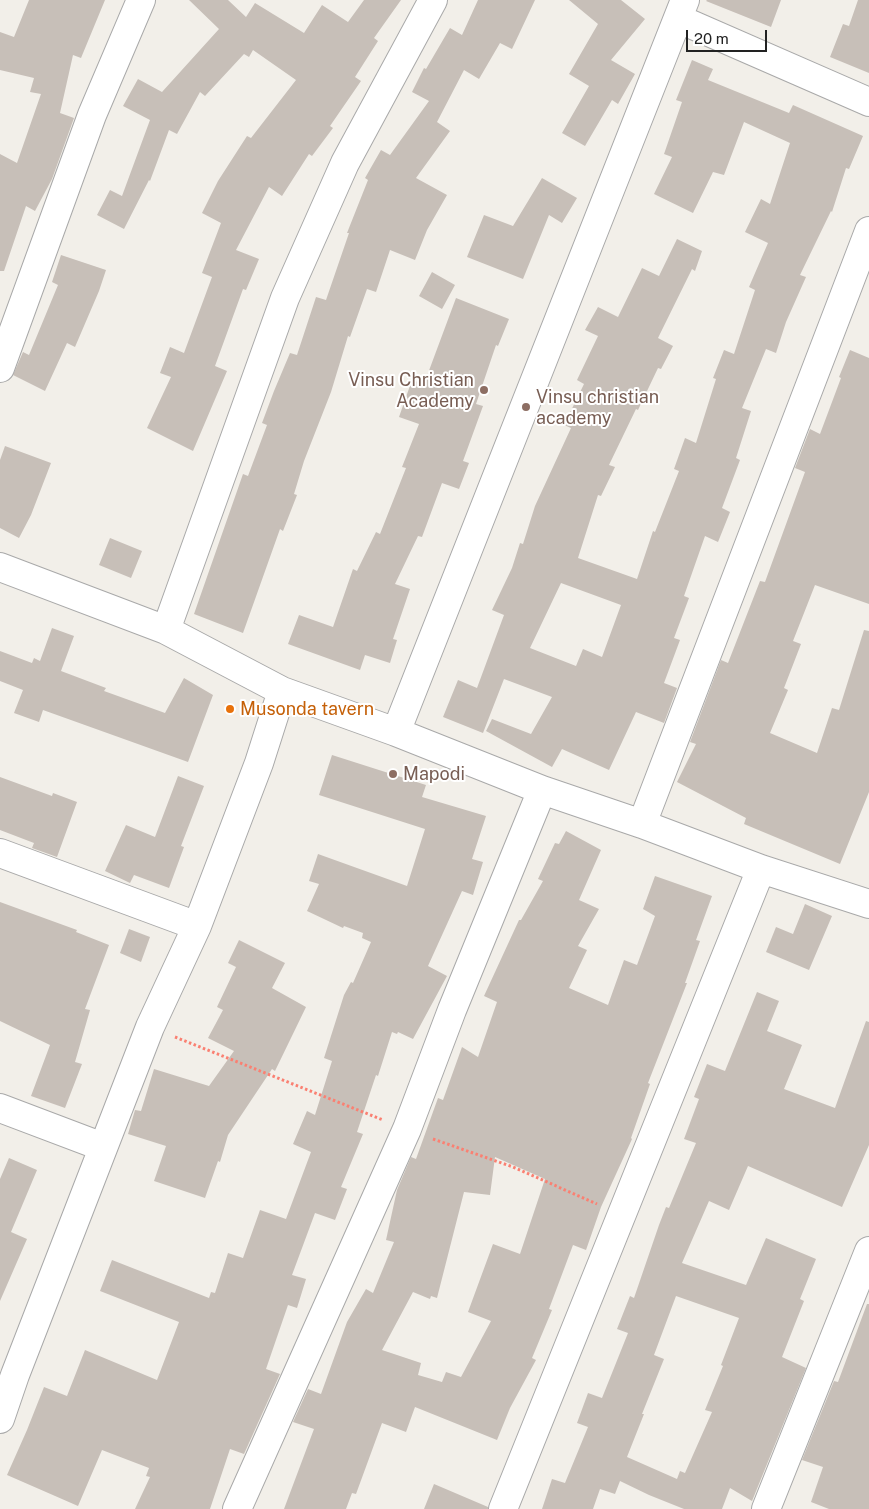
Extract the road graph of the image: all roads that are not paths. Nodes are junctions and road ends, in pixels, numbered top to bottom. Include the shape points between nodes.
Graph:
1 (141, 0) edge
2 (433, 0) edge
3 (682, 10) edge
4 (869, 102) edge
5 (869, 231) edge
6 (0, 368) edge
7 (0, 567) edge
8 (166, 630) junction
9 (282, 691) junction
10 (396, 732) junction
11 (542, 790) junction
12 (642, 824) junction
13 (0, 854) edge
14 (761, 869) junction
15 (868, 900) edge
16 (197, 926) junction
17 (0, 1108) edge
18 (103, 1147) junction
19 (869, 1251) edge
20 (8, 1372) edge
21 (0, 1419) edge
22 (237, 1509) edge
23 (503, 1509) edge
24 (766, 1509) edge

1 - 6 street via 92,115
2 - 8 street via 345,163 285,298
3 - 4 street
3 - 10 street
5 - 12 street
7 - 8 street
8 - 9 street
9 - 10 street
9 - 16 street via 259,763
10 - 11 street
11 - 12 street
11 - 22 street via 407,1129
12 - 14 street
13 - 16 street
14 - 15 street
14 - 23 street
16 - 18 street via 150,1027
17 - 18 street
18 - 20 street
19 - 24 street
20 - 21 street

